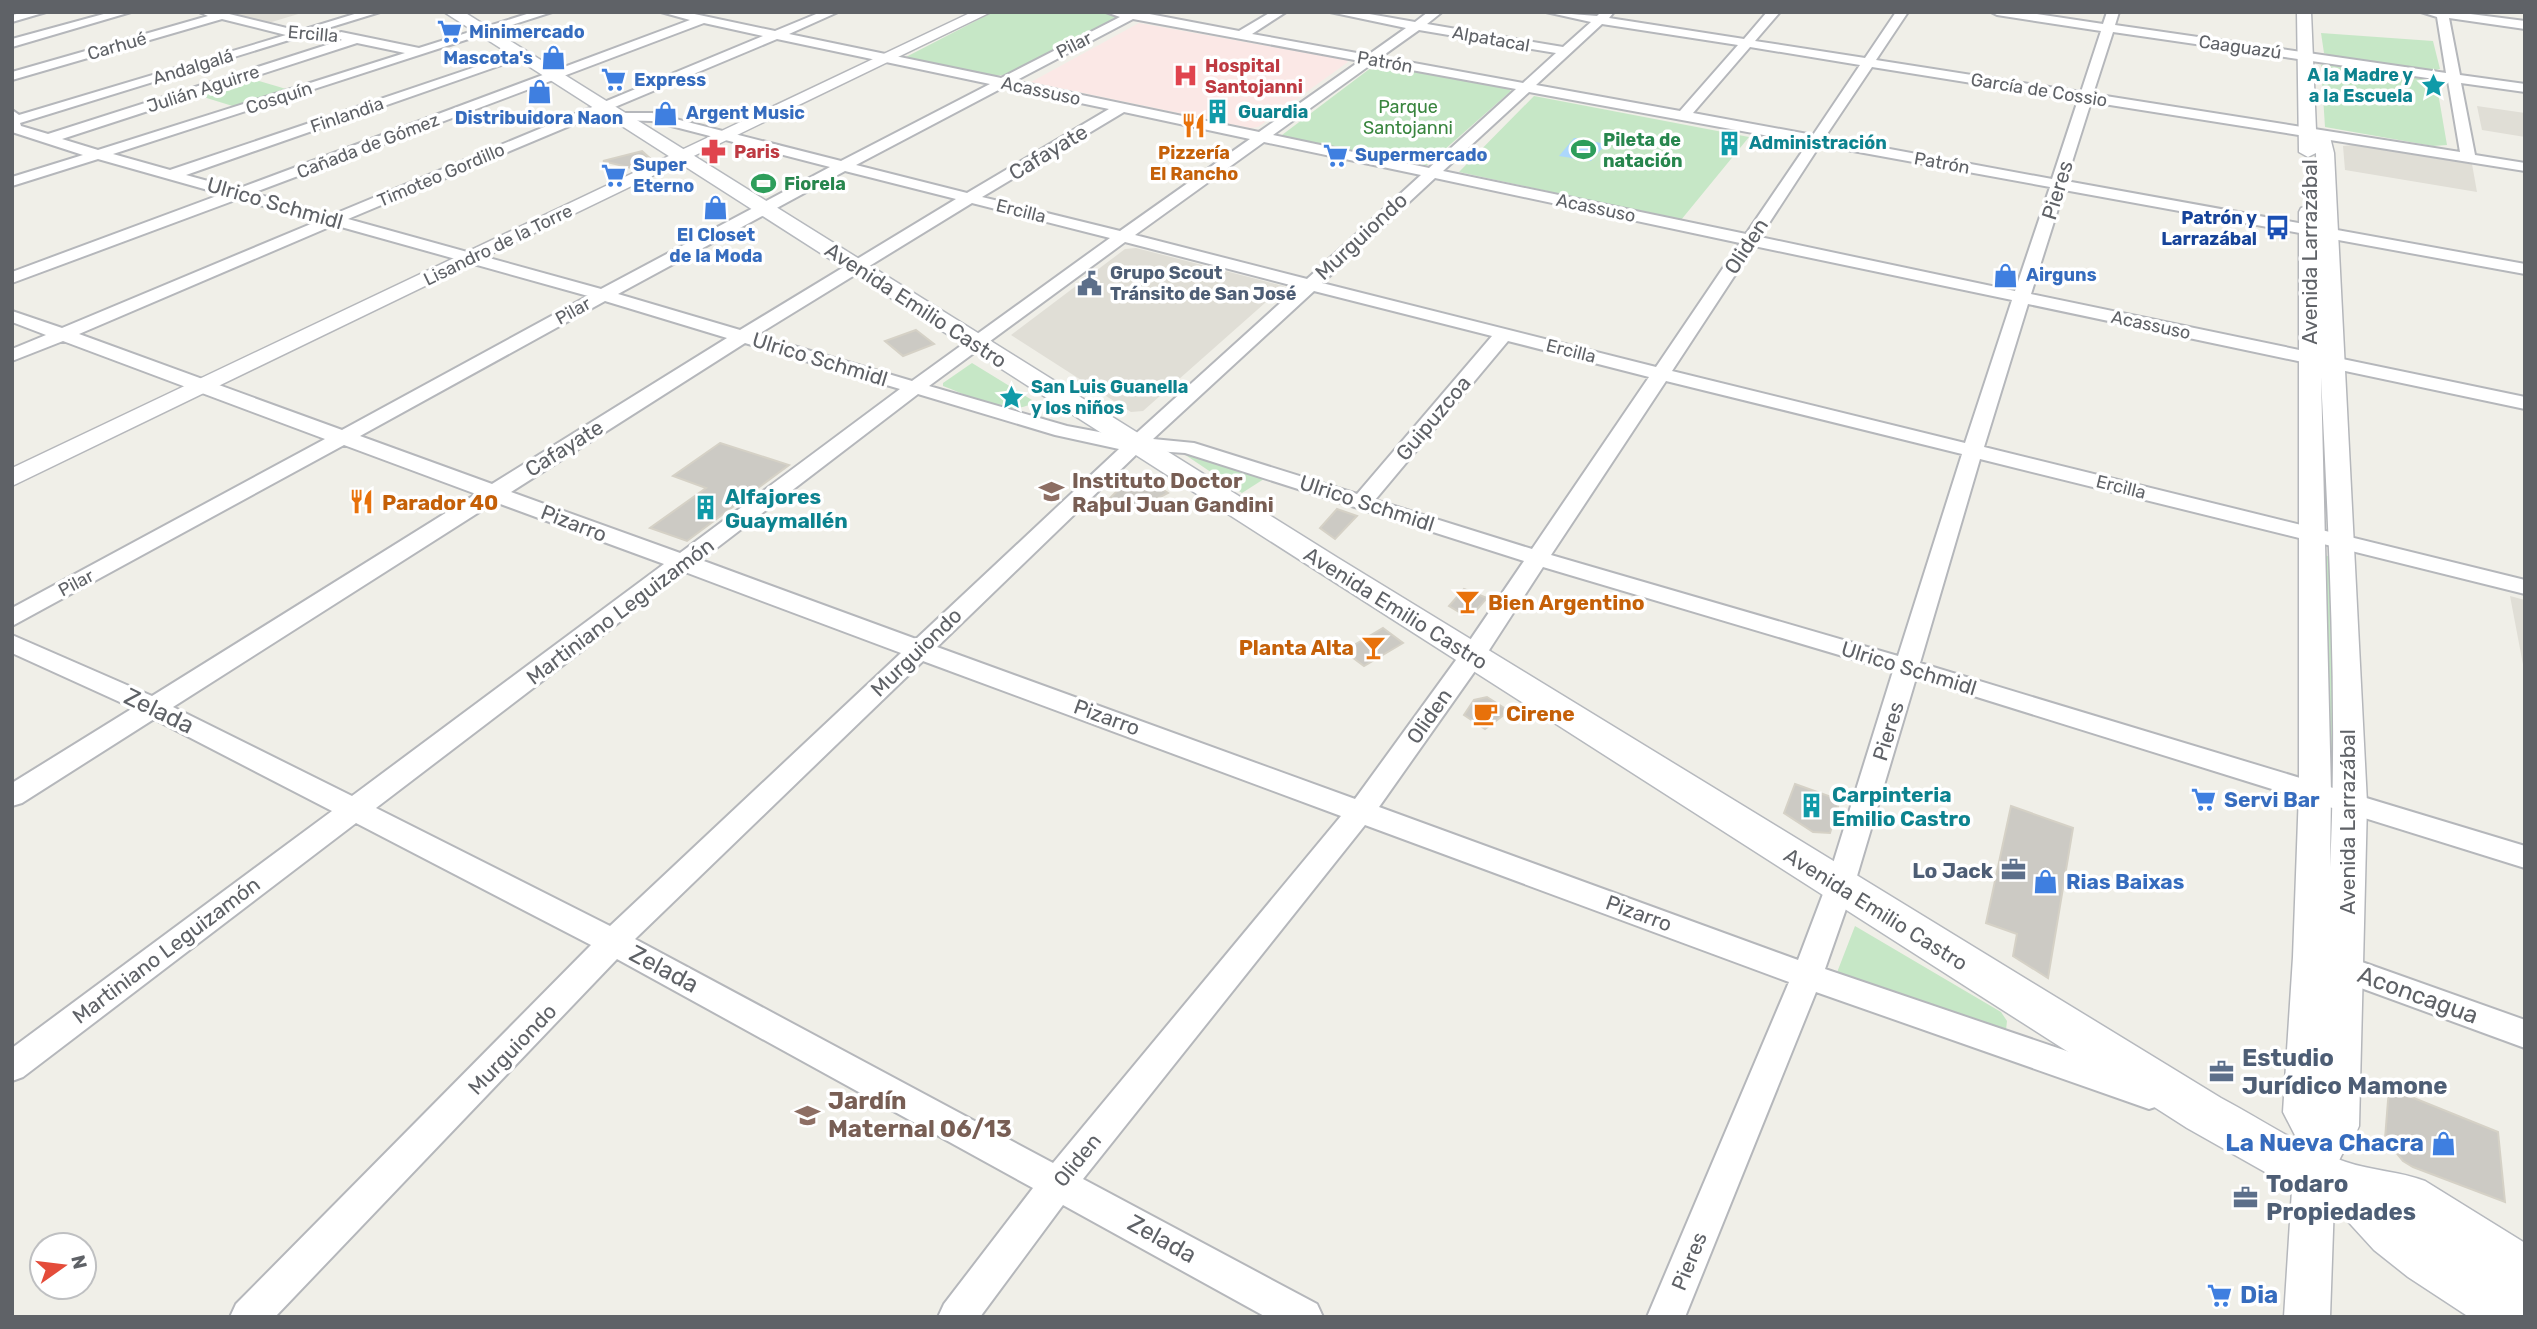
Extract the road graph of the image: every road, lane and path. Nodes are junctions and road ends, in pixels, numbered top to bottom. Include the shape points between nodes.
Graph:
1 (40, 12) edge
2 (125, 12) edge
3 (374, 12) edge
4 (452, 12) edge
5 (546, 12) edge
6 (667, 12) edge
7 (722, 12) edge
8 (832, 12) edge
9 (984, 12) edge
10 (1112, 12) edge
11 (1280, 12) edge
12 (1336, 12) edge
13 (1436, 12) edge
14 (1552, 12) edge
15 (1774, 12) edge
16 (1902, 12) edge
17 (1997, 12) edge
18 (2113, 12) edge
19 (2304, 12) edge
20 (2427, 12) edge
21 (2516, 12) edge
22 (210, 13) edge
23 (2442, 13) edge
24 (1134, 14) edge
25 (2525, 15) edge
26 (1603, 16) edge
27 (12, 19) edge
28 (703, 20) junction
29 (2525, 25) edge
30 (1417, 26) junction
31 (2106, 27) junction
32 (305, 33) junction
33 (485, 33) junction
34 (776, 35) junction
35 (1240, 36) junction
36 (357, 39) junction
37 (12, 43) edge
38 (1746, 43) junction
39 (1564, 51) junction
40 (422, 52) junction
41 (521, 56) junction
42 (2305, 56) junction
43 (887, 58) junction
44 (1371, 59) junction
45 (1868, 62) junction
46 (481, 69) junction
47 (249, 75) junction
48 (12, 76) edge
49 (2454, 78) junction
50 (544, 79) junction
51 (1002, 82) junction
52 (1525, 87) junction
53 (2525, 88) edge
54 (303, 90) junction
55 (185, 96) junction
56 (2085, 97) junction
57 (1121, 108) junction
58 (239, 111) junction
59 (610, 111) junction
60 (12, 114) edge
61 (1683, 116) junction
62 (12, 121) edge
63 (2308, 133) junction
64 (725, 136) junction
65 (1261, 137) junction
66 (50, 138) junction
67 (1816, 140) junction
68 (99, 155) junction
69 (681, 157) junction
70 (2468, 158) junction
71 (842, 166) junction
72 (2525, 167) edge
73 (1430, 173) junction
74 (173, 174) junction
75 (12, 182) edge
76 (2059, 184) junction
77 (242, 194) junction
78 (970, 198) junction
79 (763, 208) junction
80 (335, 220) junction
81 (2318, 231) junction
82 (1122, 236) junction
83 (1749, 241) junction
84 (469, 258) junction
85 (856, 265) junction
86 (2525, 269) edge
87 (12, 278) edge
88 (1309, 284) junction
89 (602, 295) junction
90 (2023, 298) junction
91 (12, 316) edge
92 (1504, 334) junction
93 (61, 335) junction
94 (743, 336) junction
95 (974, 343) junction
96 (12, 356) edge
97 (2321, 360) junction
98 (1661, 374) junction
99 (206, 385) junction
100 (915, 388) junction
101 (2525, 403) edge
102 (1086, 414) junction
103 (1062, 431) junction
104 (347, 437) junction
105 (1135, 446) junction
106 (1973, 450) junction
107 (12, 478) edge
108 (492, 492) junction
109 (1362, 501) junction
110 (2312, 534) junction
111 (2342, 541) junction
112 (1537, 558) junction
113 (683, 564) junction
114 (2525, 587) edge
115 (12, 618) edge
116 (12, 643) edge
117 (919, 648) junction
118 (1473, 655) junction
119 (1907, 667) junction
120 (153, 707) junction
121 (2315, 792) junction
122 (12, 796) edge
123 (2350, 803) junction
124 (353, 810) junction
125 (1362, 810) junction
126 (2525, 857) edge
127 (1840, 886) junction
128 (615, 943) junction
129 (2328, 963) junction
130 (1807, 976) junction
131 (2525, 1034) edge
132 (12, 1067) edge
133 (2204, 1114) junction
134 (2328, 1168) junction
135 (1059, 1182) junction
136 (2392, 1231) junction
137 (2525, 1273) edge
138 (2525, 1303) edge
139 (249, 1317) edge
140 (957, 1317) edge
141 (1304, 1317) edge
142 (1667, 1317) edge
143 (2307, 1317) edge
144 (2518, 1317) edge

1 - 27 street
2 - 37 street
3 - 32 street, Andalgalá
4 - 33 main road, Avenida Emilio Castro
5 - 33 street, Cosquín
6 - 28 street, Acassuso
7 - 28 street, Cañada de Gómez
8 - 34 street, Timoteo Gordillo
9 - 43 street, Lisandro de la Torre
10 - 24 street, Patrón
11 - 35 street
12 - 30 street, Alpatacal
13 - 30 street, Martiniano Leguizamón
14 - 26 street, García de Cossio
15 - 38 street
16 - 45 street, Oliden
17 - 31 street, Caaguazú
18 - 31 street, Pieres
19 - 42 street, Avenida Larrazábal
20 - 23 street
21 - 25 street
22 - 32 street, Ercilla via 285,33
22 - 48 street, Carhué
23 - 29 street
23 - 49 street
24 - 35 street, Patrón
24 - 51 street, Pilar
26 - 38 street, García de Cossio
26 - 39 street, Murguiondo
28 - 34 street, Acassuso
28 - 50 street, Cañada de Gómez
30 - 39 street, Alpatacal
30 - 44 street, Martiniano Leguizamón
31 - 42 street, Caaguazú
31 - 56 street, Pieres
32 - 36 street, Ercilla
32 - 62 street, Andalgalá
33 - 40 street, Cosquín
33 - 41 main road, Avenida Emilio Castro
34 - 43 street, Acassuso
34 - 59 street, Timoteo Gordillo
35 - 44 street, Patrón
36 - 40 street, Ercilla
36 - 47 street, Julián Aguirre
38 - 45 street, García de Cossio
38 - 61 street
39 - 52 street, Murguiondo
40 - 54 street, Cosquín
41 - 46 street, Finlandia
41 - 50 main road, Avenida Emilio Castro
42 - 49 street, Caaguazú
42 - 63 street, Avenida Larrazábal
43 - 51 street, Acassuso
43 - 64 street, Lisandro de la Torre
44 - 52 street, Patrón
44 - 65 street, Martiniano Leguizamón
45 - 56 street, García de Cossio
45 - 67 street, Oliden
46 - 50 street
46 - 74 street, Finlandia
47 - 54 street
47 - 55 street, Julián Aguirre
49 - 53 street, Caaguazú
49 - 70 street
50 - 59 main road, Avenida Emilio Castro
50 - 77 street, Cañada de Gómez
51 - 57 street, Acassuso
51 - 71 street, Pilar
52 - 61 street, Patrón
52 - 73 street, Murguiondo
54 - 58 street, Cosquín
55 - 58 street
55 - 66 street, Julián Aguirre
56 - 63 street, García de Cossio
56 - 76 street, Pieres
57 - 65 street, Acassuso
57 - 78 street, Cafayate
58 - 68 street, Cosquín
59 - 64 street, Ercilla
59 - 69 main road, Avenida Emilio Castro
59 - 80 street, Timoteo Gordillo
60 - 62 street
61 - 67 street, Patrón
62 - 66 street, Ulrico Schmidl via 14,128
63 - 70 street, García de Cossio
63 - 81 street, Avenida Larrazábal
64 - 69 street, Lisandro de la Torre
64 - 71 street, Ercilla
65 - 73 street, Acassuso
65 - 82 street, Martiniano Leguizamón
66 - 68 street, Ulrico Schmidl
67 - 76 street, Patrón
67 - 83 street, Oliden
68 - 74 street, Ulrico Schmidl
68 - 75 street, Cosquín
69 - 79 main road, Avenida Emilio Castro
69 - 84 street, Lisandro de la Torre
70 - 72 street, García de Cossio
71 - 78 street, Ercilla
71 - 79 street, Pilar
73 - 83 street, Acassuso
73 - 88 street, Murguiondo
74 - 77 street, Ulrico Schmidl
76 - 81 street, Patrón
76 - 90 street, Pieres
77 - 80 street, Ulrico Schmidl
77 - 87 street, Cañada de Gómez
78 - 82 street, Ercilla
78 - 85 street, Cafayate
79 - 85 main road, Avenida Emilio Castro
79 - 89 street, Pilar
80 - 84 street, Ulrico Schmidl
80 - 93 street, Timoteo Gordillo
81 - 86 street, Patrón
81 - 97 street, Avenida Larrazábal
82 - 88 street, Ercilla
82 - 95 street, Martiniano Leguizamón
83 - 90 street, Acassuso
83 - 98 street, Oliden
84 - 89 street, Ulrico Schmidl
84 - 99 street, Lisandro de la Torre
85 - 94 street, Cafayate
85 - 95 main road, Avenida Emilio Castro
88 - 92 street, Ercilla
88 - 105 street, Murguiondo
89 - 94 street, Ulrico Schmidl
89 - 104 street, Pilar
90 - 97 street, Acassuso
90 - 106 street, Pieres
91 - 93 street, Pizarro
92 - 98 street, Ercilla
92 - 109 street, Guipuzcoa
93 - 96 street, Timoteo Gordillo
93 - 99 street, Pizarro
94 - 100 street, Ulrico Schmidl
94 - 108 street, Cafayate
95 - 100 street, Martiniano Leguizamón
95 - 102 main road, Avenida Emilio Castro
97 - 101 street, Acassuso
97 - 110 street, Avenida Larrazábal
97 - 111 street, Avenida Larrazábal
98 - 106 street, Ercilla
98 - 112 street, Oliden
99 - 104 street, Pizarro
99 - 107 street, Lisandro de la Torre
100 - 103 street, Ulrico Schmidl
100 - 113 street, Martiniano Leguizamón
102 - 103 main road via 1084,427
102 - 105 main road, Avenida Emilio Castro
103 - 105 street, Ulrico Schmidl
104 - 108 street, Pizarro
104 - 115 street, Pilar
105 - 109 street, Ulrico Schmidl via 1187,447
105 - 117 street, Murguiondo
105 - 118 main road, Avenida Emilio Castro
106 - 110 street, Ercilla
106 - 119 street, Pieres
108 - 113 street, Pizarro
108 - 120 street, Cafayate
109 - 112 street, Ulrico Schmidl
110 - 111 street, Ercilla
110 - 121 street, Avenida Larrazábal
111 - 114 street, Ercilla
111 - 123 street, Avenida Larrazábal
112 - 118 street, Oliden
112 - 119 street, Ulrico Schmidl
113 - 117 street, Pizarro
113 - 124 street, Martiniano Leguizamón
116 - 120 street, Zelada
117 - 125 street, Pizarro
117 - 128 street, Murguiondo
118 - 125 street, Oliden
118 - 127 main road, Avenida Emilio Castro
119 - 121 street, Ulrico Schmidl
119 - 127 street, Pieres
120 - 122 street, Cafayate
120 - 124 street, Zelada
121 - 123 street, Ulrico Schmidl
121 - 129 street, Avenida Larrazábal
123 - 126 street, Ulrico Schmidl
123 - 129 street, Avenida Larrazábal
124 - 128 street, Zelada
124 - 132 street, Martiniano Leguizamón
125 - 130 street, Pizarro
125 - 135 street, Oliden
127 - 130 street, Pieres
127 - 133 main road, Avenida Emilio Castro
128 - 135 street, Zelada
128 - 139 street, Murguiondo
129 - 131 street, Aconcagua
129 - 134 street, Avenida Larrazábal via 2339,1126
130 - 133 street, Pizarro
130 - 142 street, Pieres
133 - 134 main road, Avenida Emilio Castro
134 - 136 main road, Avenida Emilio Castro
134 - 137 main road, Avenida Emilio Castro via 2407,1198
134 - 143 street
135 - 140 street, Oliden
135 - 141 street, Zelada
136 - 138 main road
136 - 144 main road, Avenida Emilio Castro via 2426,1259

